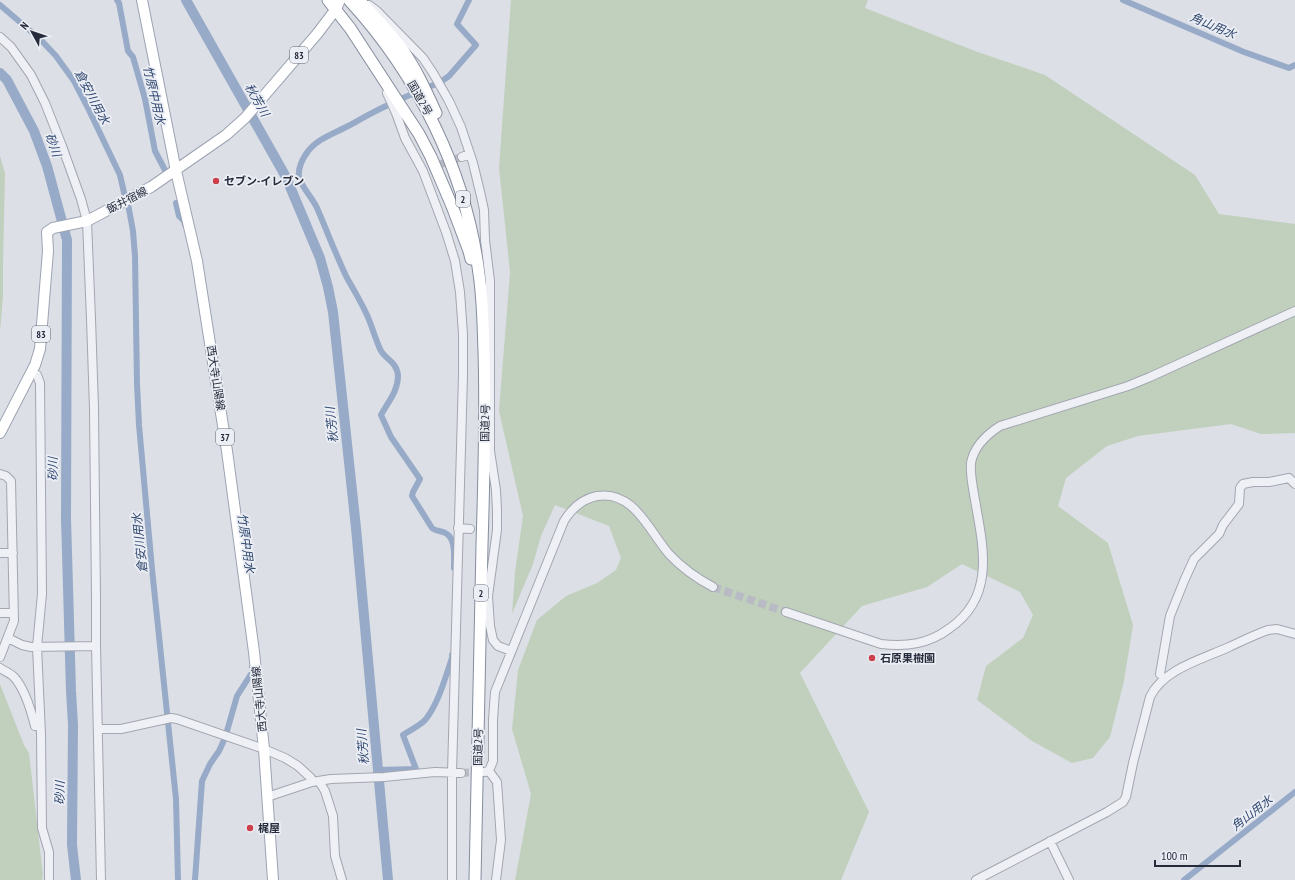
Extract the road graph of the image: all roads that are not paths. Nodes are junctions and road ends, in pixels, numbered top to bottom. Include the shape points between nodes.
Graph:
1 (142, 0) edge
2 (328, 0) edge
3 (357, 2) edge
4 (338, 5) edge
5 (0, 36) edge
6 (400, 110) junction
7 (176, 171) junction
8 (84, 221) junction
9 (483, 306) junction
10 (1295, 311) edge
11 (32, 372) junction
12 (0, 432) edge
13 (0, 474) edge
14 (1295, 484) edge
15 (458, 528) junction
16 (470, 529) dead end
17 (488, 530) dead end
18 (497, 530) junction
19 (0, 553) edge
20 (13, 553) junction
21 (713, 587) tunnel mouth
22 (786, 612) tunnel mouth
23 (0, 613) edge
24 (14, 613) junction
25 (1295, 634) edge
26 (8, 638) junction
27 (96, 646) junction
28 (39, 647) junction
29 (511, 651) junction
30 (0, 657) edge
31 (0, 668) edge
32 (1160, 674) dead end
33 (35, 726) dead end
34 (98, 729) junction
35 (264, 749) junction
36 (456, 773) junction
37 (316, 782) junction
38 (267, 797) junction
39 (1050, 841) junction
40 (49, 880) edge
41 (101, 880) edge
42 (273, 880) edge
43 (342, 880) edge
44 (452, 880) edge
45 (475, 880) edge
46 (496, 880) edge
47 (976, 880) edge
48 (1069, 880) edge

1 - 7 main road, 西大寺山陽線 / 37
2 - 4 highway
3 - 9 highway, 国道2号 / 2 via 403,50 424,97 461,191 475,246
3 - 18 street via 377,11 424,58 461,127 466,155 484,210 490,281 490,451 496,490
4 - 6 highway
4 - 7 main road, 飯井宿線 / 83 via 318,34 245,118
5 - 8 street via 31,75 45,103 81,199
6 - 9 highway via 431,157 452,206 469,251
6 - 15 street via 405,138 426,170 455,261 460,292 463,375
7 - 8 main road, 飯井宿線 / 83 via 151,187
7 - 35 main road, 西大寺山陽線 / 37 via 197,261 227,451 254,652
8 - 11 main road, 飯井宿線 / 83 via 53,228 47,232 48,251 40,349
8 - 27 street via 92,319
9 - 45 highway, 国道2号 / 2 via 486,398
10 - 22 street via 1128,386 1000,426 989,433 975,452 971,476 983,551 982,579 971,606 954,626 944,633 925,642 881,644
11 - 12 main road, 飯井宿線 / 83
11 - 28 street via 37,375 40,383 42,594
13 - 20 street via 11,482
14 - 32 street via 1289,478 1243,484 1240,488 1239,504 1219,534 1194,559 1184,582 1170,616
15 - 16 street
15 - 36 street
17 - 18 street
18 - 29 street via 488,596 490,626 493,640 498,646
19 - 20 street
20 - 24 street
21 - 29 street via 679,564 640,514 627,502 618,497 592,497 576,506 564,521
23 - 24 street
24 - 26 street
25 - 39 street via 1277,629 1254,635 1186,665 1154,688 1123,802
26 - 28 street via 22,645
26 - 30 street
27 - 28 street
27 - 34 street
28 - 40 street via 42,828 49,852
29 - 46 street via 495,692 493,761 485,772 494,776 497,782 501,840
31 - 33 street via 13,676 20,686
34 - 35 street via 121,729 171,718
34 - 41 street
35 - 37 street via 298,766
35 - 38 main road, 西大寺山陽線 / 37
36 - 37 street via 435,772
36 - 44 street
37 - 38 street
37 - 43 street via 325,791 332,816 335,856
38 - 42 main road, 西大寺山陽線 / 37
39 - 47 street
39 - 48 street

